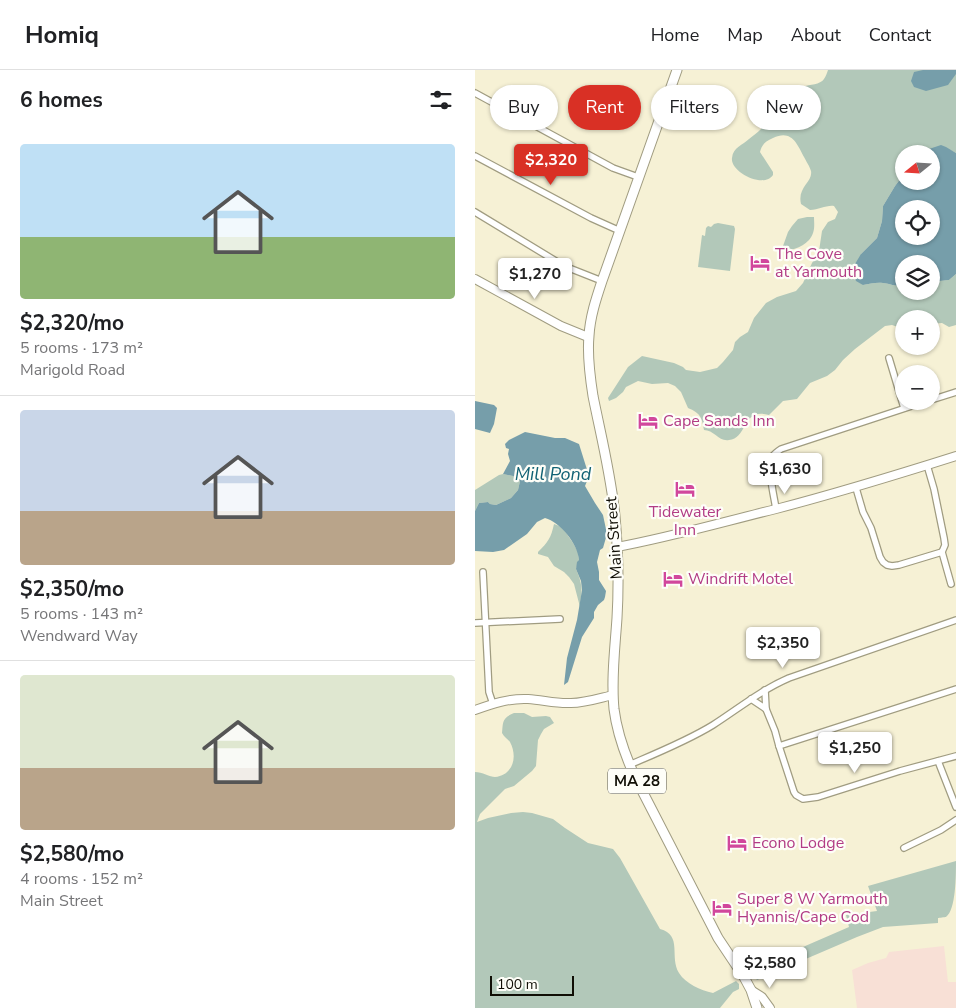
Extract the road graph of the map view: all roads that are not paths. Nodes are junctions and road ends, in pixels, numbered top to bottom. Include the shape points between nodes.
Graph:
1 (677, 70) edge
2 (475, 93) edge
3 (475, 156) edge
4 (638, 177) junction
5 (475, 212) edge
6 (620, 230) junction
7 (475, 279) edge
8 (602, 281) junction
9 (588, 337) junction
10 (889, 358) dead end
11 (895, 378) edge
12 (956, 392) edge
13 (940, 397) edge
14 (898, 410) edge
15 (956, 456) edge
16 (927, 465) junction
17 (856, 488) junction
18 (776, 509) junction
19 (617, 547) junction
20 (942, 552) junction
21 (483, 572) dead end
22 (951, 584) dead end
23 (560, 619) dead end
24 (956, 620) edge
25 (475, 623) edge
26 (485, 623) junction
27 (956, 689) edge
28 (765, 690) junction
29 (613, 695) junction
30 (751, 699) junction
31 (493, 704) junction
32 (766, 708) junction
33 (475, 710) edge
34 (779, 746) junction
35 (956, 756) edge
36 (938, 761) junction
37 (629, 764) junction
38 (956, 807) edge
39 (956, 820) edge
40 (904, 848) dead end
41 (751, 990) junction
42 (757, 1008) edge
43 (770, 1008) edge

1 - 4 main road, Main Street / MA 28
2 - 4 street via 613,168
3 - 6 street
4 - 6 main road, Main Street / MA 28
5 - 8 street via 564,266
6 - 8 main road, Main Street / MA 28
7 - 9 street via 561,326
8 - 9 main road, Main Street / MA 28
9 - 19 main road, Main Street / MA 28 via 590,377 615,515
10 - 11 street
12 - 13 street
14 - 18 street via 781,449 773,456 771,464
15 - 16 street
16 - 17 street
16 - 20 street via 944,538
17 - 18 street
17 - 20 street via 880,557 887,565 899,565
18 - 19 street
19 - 29 main road, Main Street / MA 28
20 - 22 street
21 - 26 street
23 - 26 street
24 - 28 street via 817,667
25 - 26 street
26 - 31 street via 489,692
27 - 34 street
28 - 30 street
28 - 32 street
29 - 31 street via 577,703 511,699
29 - 37 main road, Main Street / MA 28 via 616,722
30 - 32 street
30 - 37 street via 689,738
31 - 33 street
32 - 34 street
34 - 36 street via 794,792 803,799
35 - 36 street
36 - 38 street
37 - 41 main road, Main Street / MA 28 via 718,938
39 - 40 street
41 - 42 main road, Main Street / MA 28
41 - 43 street, Main Street

